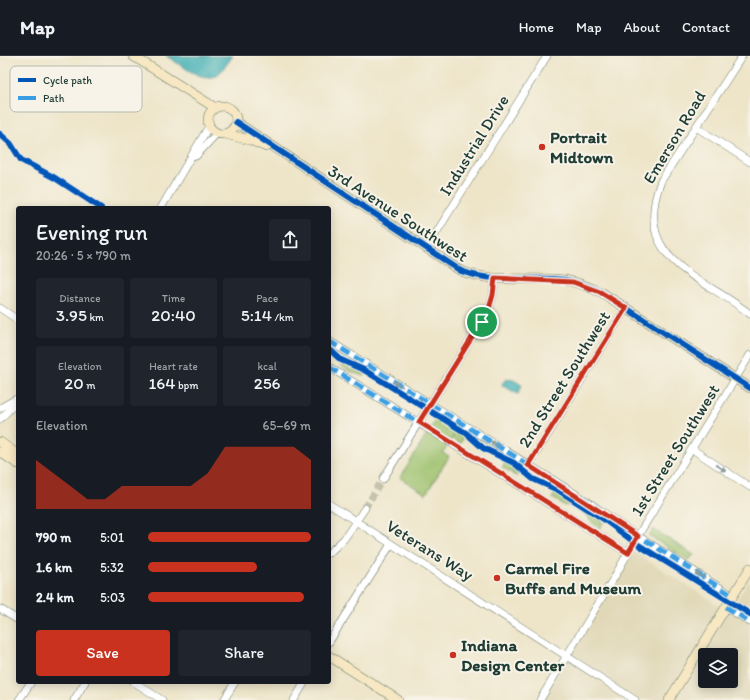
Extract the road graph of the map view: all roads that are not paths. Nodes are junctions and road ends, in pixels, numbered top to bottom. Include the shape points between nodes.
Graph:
1 (133, 56) edge
2 (547, 56) edge
3 (742, 56) edge
4 (212, 111) junction
5 (236, 122) junction
6 (209, 126) junction
7 (696, 127) junction
8 (221, 134) junction
9 (283, 155) junction
10 (750, 162) edge
11 (189, 163) junction
12 (162, 206) edge
13 (426, 249) junction
14 (495, 278) junction
15 (0, 308) edge
16 (626, 308) junction
17 (750, 314) edge
18 (16, 319) edge
19 (331, 342) edge
20 (750, 355) edge
21 (331, 368) edge
22 (735, 379) junction
23 (750, 388) edge
24 (16, 400) edge
25 (16, 401) edge
26 (431, 404) junction
27 (0, 408) edge
28 (0, 419) edge
29 (419, 422) junction
30 (0, 442) edge
31 (692, 449) junction
32 (0, 452) edge
33 (16, 454) edge
34 (16, 463) edge
35 (528, 465) junction
36 (383, 479) tunnel mouth
37 (750, 487) edge
38 (331, 505) edge
39 (365, 508) tunnel mouth
40 (356, 521) junction
41 (638, 536) junction
42 (391, 544) junction
43 (331, 551) edge
44 (628, 553) junction
45 (750, 568) edge
46 (733, 596) junction
47 (726, 607) junction
48 (0, 608) edge
49 (16, 619) edge
50 (750, 622) edge
51 (331, 639) edge
52 (567, 656) junction
53 (331, 657) edge
54 (30, 684) edge
55 (84, 684) edge
56 (137, 684) edge
57 (234, 684) edge
58 (305, 684) edge
59 (19, 700) edge
60 (74, 700) edge
61 (162, 700) edge
62 (224, 700) edge
63 (294, 700) edge
64 (398, 700) edge
65 (540, 700) edge
66 (635, 700) edge
67 (669, 700) edge

1 - 4 street via 193,93
2 - 13 street, Industrial Drive
3 - 7 street, Emerson Road
4 - 5 street via 221,106 229,108
4 - 6 street
5 - 8 street via 232,130
5 - 9 street, 3rd Avenue Southwest via 270,143
6 - 8 street
6 - 11 street
7 - 10 street
7 - 17 street, Emerson Road via 661,181 655,197 653,215 657,236 677,266
8 - 9 street, 3rd Avenue Southwest via 250,140
8 - 11 street
9 - 13 street, 3rd Avenue Southwest
11 - 12 street
13 - 14 street, 3rd Avenue Southwest via 461,271 478,277
14 - 16 street, 3rd Avenue Southwest via 573,282 600,292
14 - 26 street via 488,312
15 - 18 street
16 - 22 street, 3rd Avenue Southwest
16 - 35 street, 2nd Street Southwest
26 -> 19 street
20 - 22 street
21 - 29 street
22 - 23 street, 3rd Avenue Southwest
22 - 31 street, 1st Street Southwest
24 - 27 street
25 - 28 street
26 - 29 street
35 -> 26 street
29 - 36 street
29 - 44 street
30 - 33 street
31 -> 37 street
31 - 41 street, 1st Street Southwest
32 - 34 street
35 - 41 street
38 - 40 street, Veterans Way
39 - 40 street
40 - 42 street, Veterans Way
40 - 43 street via 344,539
41 - 44 street, 1st Street Southwest
46 -> 41 street
42 - 51 street
42 - 52 street, Veterans Way
44 - 52 street, 1st Street Southwest
45 - 46 street
46 - 47 street
47 - 50 street
47 - 67 street
48 - 49 street
52 - 65 street, 1st Street Southwest
52 - 66 street, Veterans Way
53 - 64 street
54 - 59 street
55 - 60 street
56 - 61 street
57 - 62 street
58 - 63 street

